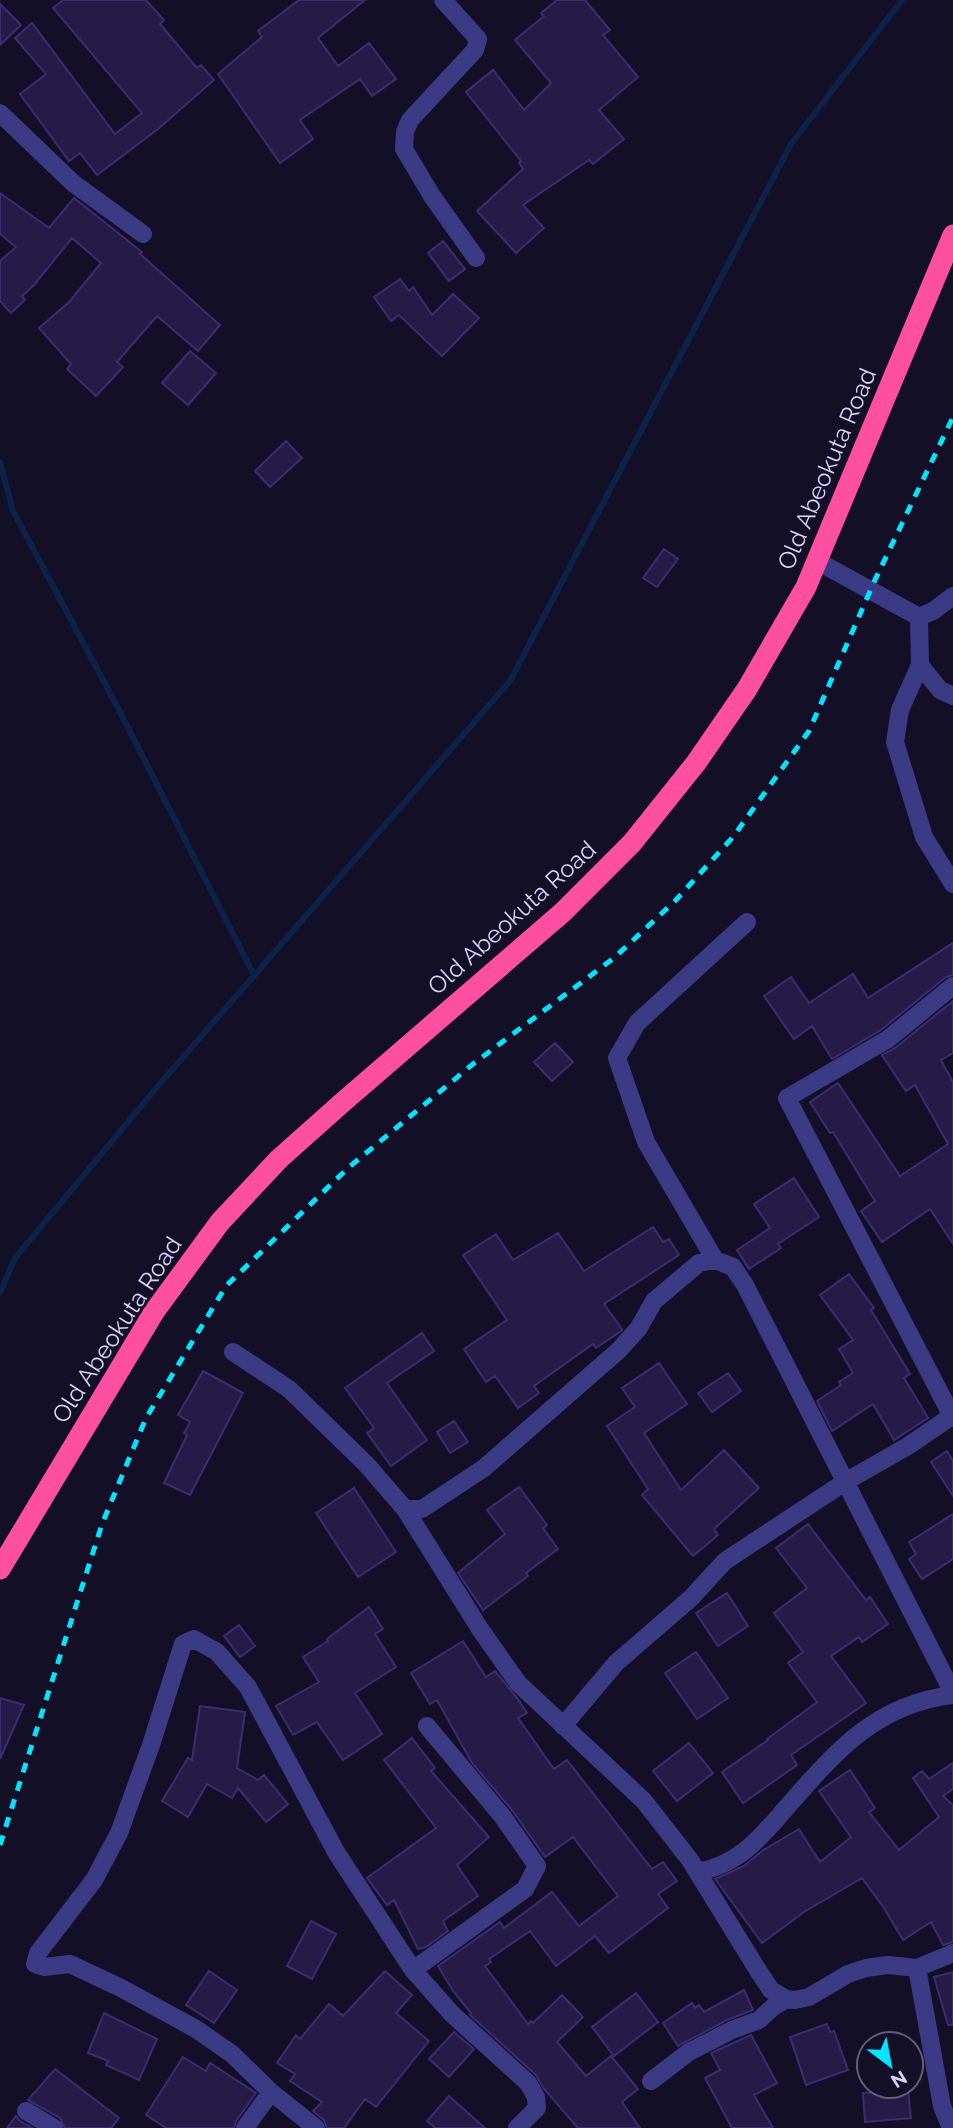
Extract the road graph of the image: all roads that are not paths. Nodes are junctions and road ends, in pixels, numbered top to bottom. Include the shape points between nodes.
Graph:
1 (443, 0) edge
2 (0, 113) edge
3 (143, 234) dead end
4 (953, 235) edge
5 (476, 258) dead end
6 (817, 561) junction
7 (953, 596) edge
8 (919, 617) junction
9 (920, 665) junction
10 (953, 696) edge
11 (953, 884) edge
12 (747, 922) dead end
13 (953, 986) edge
14 (715, 1261) junction
15 (233, 1352) dead end
16 (953, 1417) edge
17 (845, 1482) junction
18 (414, 1509) junction
19 (0, 1569) edge
20 (953, 1694) edge
21 (427, 1726) dead end
22 (563, 1726) junction
23 (698, 1872) junction
24 (953, 1953) edge
25 (917, 1968) junction
26 (414, 1970) junction
27 (777, 1999) junction
28 (651, 2081) dead end
29 (271, 2092) junction
30 (26, 2111) dead end
31 (54, 2128) edge
32 (246, 2128) edge
33 (316, 2128) edge
34 (517, 2128) edge
35 (951, 2128) edge

1 - 5 street via 478,39 475,50 410,120 404,149
2 - 3 street via 73,183
4 - 6 highway, Old Abeokuta Road
6 - 8 street
6 - 19 highway, Old Abeokuta Road via 747,689 632,843 563,912 279,1159 220,1222 154,1312
7 - 8 street
8 - 9 street
9 - 10 street via 940,690
9 - 11 street via 900,709 895,742 924,837
12 - 14 street via 637,1023 617,1058 646,1142
13 - 16 street via 888,1039 787,1098
14 - 17 street via 733,1267 745,1285
14 - 18 street via 699,1263 654,1301 618,1351 484,1468
15 - 18 street via 289,1389
16 - 17 street
17 - 20 street
17 - 22 street via 725,1561 691,1598 616,1663
18 - 22 street via 422,1535 517,1683
20 - 23 street via 904,1705 877,1719 828,1760 743,1853
21 - 26 street via 503,1817 537,1866 525,1889
22 - 23 street via 644,1801
23 - 27 street
24 - 25 street
25 - 27 street via 866,1968 809,1997
25 - 35 street via 942,2106
26 - 29 street via 336,1852 248,1687 218,1652 194,1639 183,1644 119,1833 94,1880 38,1953 35,1964 70,1964 132,1993 214,2041
26 - 34 street via 452,2014 527,2083 537,2108
27 - 28 street via 759,2020 689,2052
29 - 32 street
29 - 33 street
30 - 31 street

